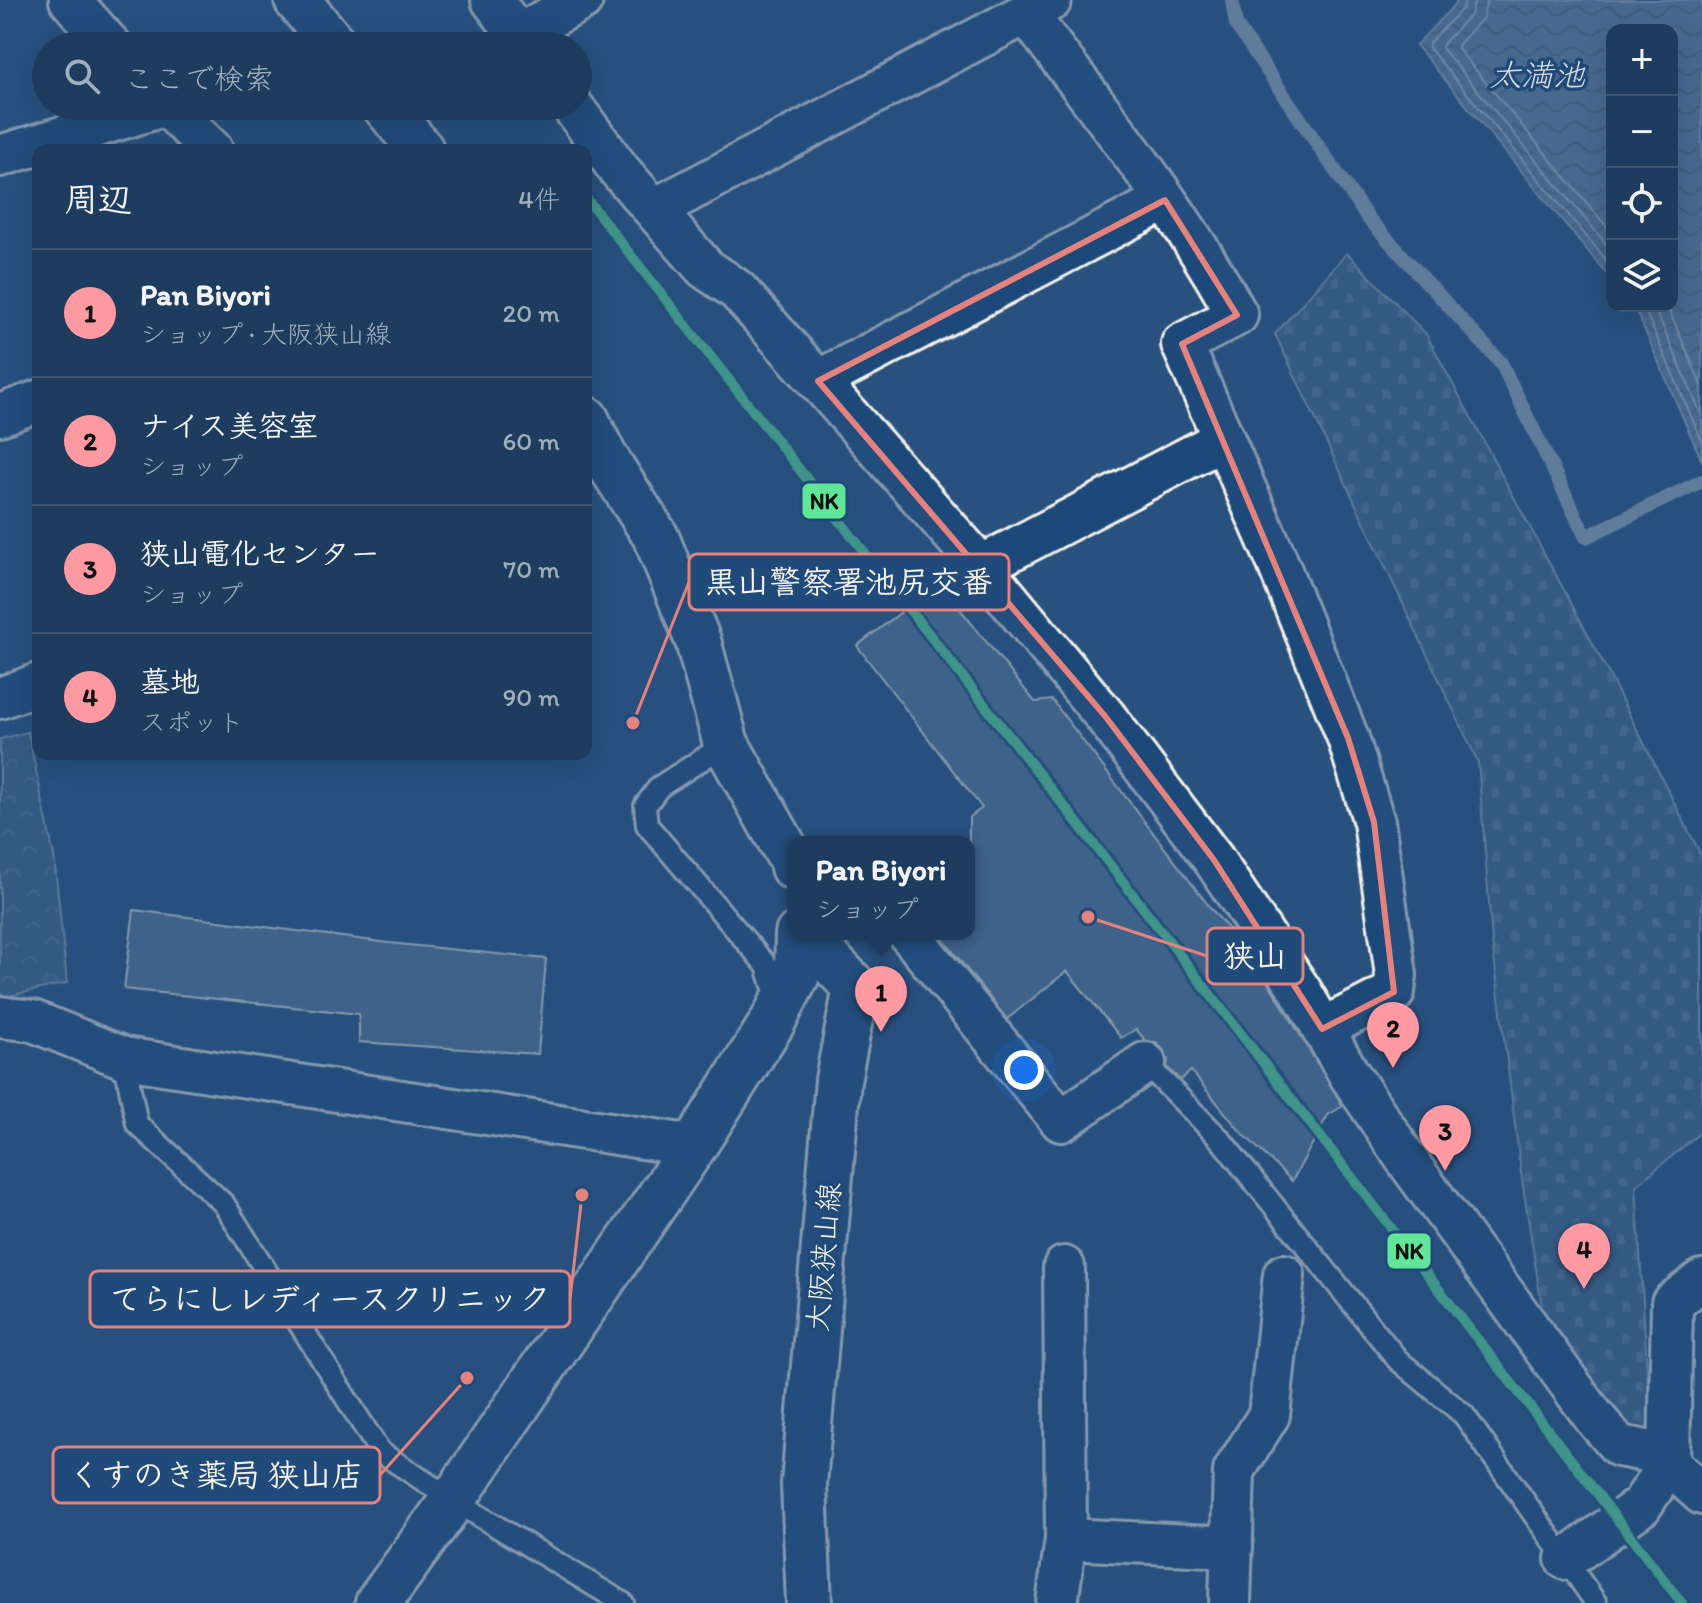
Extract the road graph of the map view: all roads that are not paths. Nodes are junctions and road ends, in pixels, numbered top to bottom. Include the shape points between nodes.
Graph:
1 (70, 0) edge
2 (297, 0) edge
3 (492, 0) edge
4 (582, 0) edge
5 (1039, 7) edge
6 (99, 32) edge
7 (323, 32) edge
8 (516, 32) edge
9 (534, 32) edge
10 (119, 120) edge
11 (180, 120) edge
12 (396, 120) edge
13 (582, 120) edge
14 (40, 144) edge
15 (206, 144) edge
16 (416, 144) edge
17 (32, 146) edge
18 (0, 156) edge
19 (1165, 200) junction
20 (655, 209) junction
21 (818, 381) junction
22 (32, 403) edge
23 (0, 415) edge
24 (1222, 440) junction
25 (592, 445) edge
26 (981, 566) junction
27 (32, 686) edge
28 (0, 698) edge
29 (726, 744) junction
30 (787, 852) edge
31 (800, 940) edge
32 (807, 940) edge
33 (914, 940) edge
34 (780, 1009) junction
35 (0, 1017) edge
36 (1322, 1029) junction
37 (124, 1058) junction
38 (1145, 1063) joint
39 (694, 1146) junction
40 (1064, 1267) dead end
41 (1284, 1275) dead end
42 (1702, 1280) edge
43 (1669, 1464) junction
44 (1702, 1494) edge
45 (453, 1500) junction
46 (1066, 1539) junction
47 (1232, 1547) junction
48 (1566, 1559) junction
49 (378, 1603) edge
50 (623, 1603) edge
51 (809, 1603) edge
52 (1057, 1603) edge
53 (1230, 1603) edge
54 (1596, 1603) edge

1 - 6 street
2 - 7 main road
3 - 8 street
4 - 9 street
5 - 19 street
5 - 20 street
10 - 14 street
11 - 15 street
12 - 16 main road
13 - 20 street
17 - 18 street
19 - 21 street
19 - 24 street via 1237,315 1182,344
20 - 21 street via 705,268 737,290
21 - 26 street
22 - 23 street
24 - 26 street
24 - 36 street via 1348,738 1382,868 1394,992
25 - 29 main road via 656,537 698,641
26 - 36 street via 1105,716 1214,860
27 - 28 street
29 - 30 main road
29 - 34 lane via 659,787 645,806 647,825 767,966
31 - 34 main road via 797,975
32 - 51 main road, 大阪狭山線 via 856,988 838,1080 804,1484
33 - 38 street via 1061,1121
34 - 39 main road
35 - 37 street via 33,1021
36 - 43 street via 1408,1162 1594,1417 1619,1446 1652,1452
37 - 39 street
37 - 45 lane via 137,1124 224,1204 380,1452
38 - 48 lane via 1220,1139 1398,1360 1464,1415
39 - 45 main road
40 - 46 street
41 - 47 street via 1269,1415 1234,1471
42 - 43 street via 1672,1303
43 - 44 street
43 - 48 street via 1641,1506
45 - 49 main road
45 - 50 lane
46 - 47 street
46 - 52 street
47 - 53 street
48 - 54 lane

